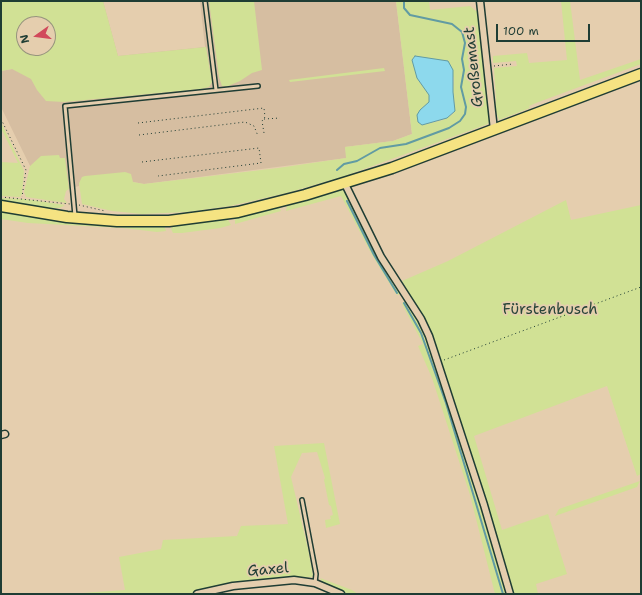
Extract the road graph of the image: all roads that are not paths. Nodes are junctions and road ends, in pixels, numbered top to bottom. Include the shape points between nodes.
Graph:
1 (205, 1) edge
2 (480, 1) edge
3 (641, 74) edge
4 (258, 86) dead end
5 (216, 90) junction
6 (494, 130) junction
7 (345, 184) junction
8 (1, 206) edge
9 (75, 218) junction
10 (302, 500) dead end
11 (315, 583) junction
12 (197, 594) edge
13 (341, 594) edge
14 (510, 594) edge

1 - 5 lane
2 - 6 street, Großemast
3 - 6 main road
4 - 5 lane
5 - 9 lane via 65,106
6 - 7 main road
7 - 9 main road via 274,204 205,217 145,222
7 - 14 street via 381,257 426,328 484,505
8 - 9 main road
10 - 11 lane via 316,574
11 - 12 street, Gaxel via 286,580 233,586
11 - 13 street, Gaxel

